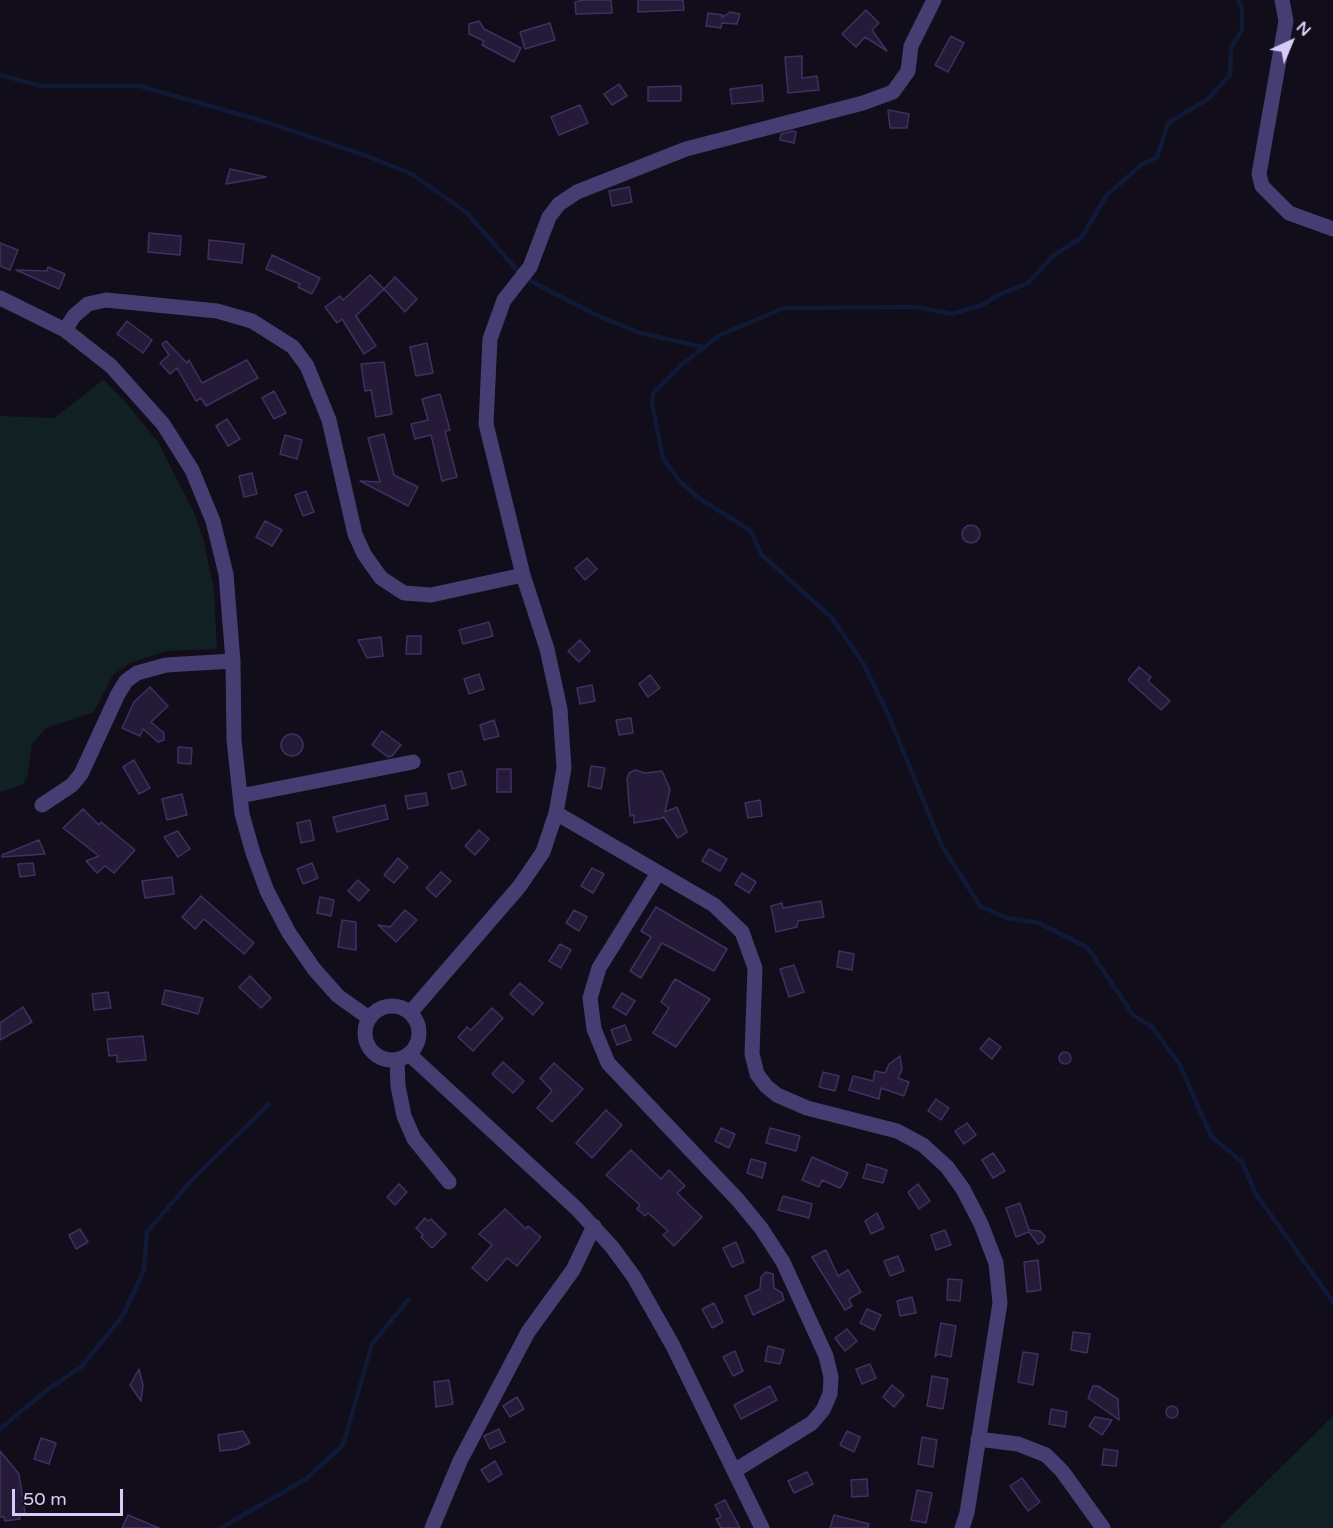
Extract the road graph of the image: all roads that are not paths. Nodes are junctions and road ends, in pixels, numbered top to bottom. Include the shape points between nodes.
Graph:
1 (934, 0) edge
2 (1282, 0) edge
3 (1333, 229) edge
4 (0, 298) edge
5 (65, 330) junction
6 (524, 575) junction
7 (233, 662) junction
8 (413, 762) dead end
9 (240, 796) junction
10 (42, 805) dead end
11 (556, 813) junction
12 (658, 873) junction
13 (410, 1013) junction
14 (369, 1018) junction
15 (403, 1057) junction
16 (449, 1182) dead end
17 (594, 1226) junction
18 (978, 1439) junction
19 (734, 1471) junction
20 (432, 1528) edge
21 (762, 1528) edge
22 (962, 1528) edge
23 (1103, 1528) edge

1 - 6 street via 910,46 908,71 893,92 686,149 586,188 559,204 549,217 530,267 504,300 490,339 486,424
2 - 3 street via 1286,21 1259,174 1262,186 1289,213
4 - 5 street
5 - 6 street via 88,304 106,300 218,310 252,321 293,347 307,366 329,420 355,534 381,578 404,593 431,595
5 - 7 street via 111,366 147,403 192,470 220,547
6 - 11 street via 547,649 560,709 564,768
7 - 9 street via 234,740
7 - 10 street via 166,665 137,673 126,681 81,774 72,785
8 - 9 street
9 - 14 street via 253,853 289,933 338,996
11 - 12 street
11 - 13 street via 543,852 519,887
12 - 18 street via 714,905 742,933 755,968 752,1054 757,1074 766,1086 807,1108 897,1131 923,1144 963,1189 996,1263 1000,1288 999,1319
12 - 19 street via 599,968 590,998 594,1029 608,1063 761,1228 783,1262 826,1356 831,1377 830,1394 812,1423
13 - 14 street via 391,1006
13 - 15 street via 419,1035 417,1043
14 - 15 street via 365,1036 372,1052 382,1058
15 - 16 street via 398,1086 404,1116 414,1139
15 - 17 street
17 - 19 street via 618,1254 673,1346
17 - 20 street via 573,1270 528,1332 460,1461
18 - 22 street
18 - 23 street via 1018,1444 1046,1455
19 - 21 street

